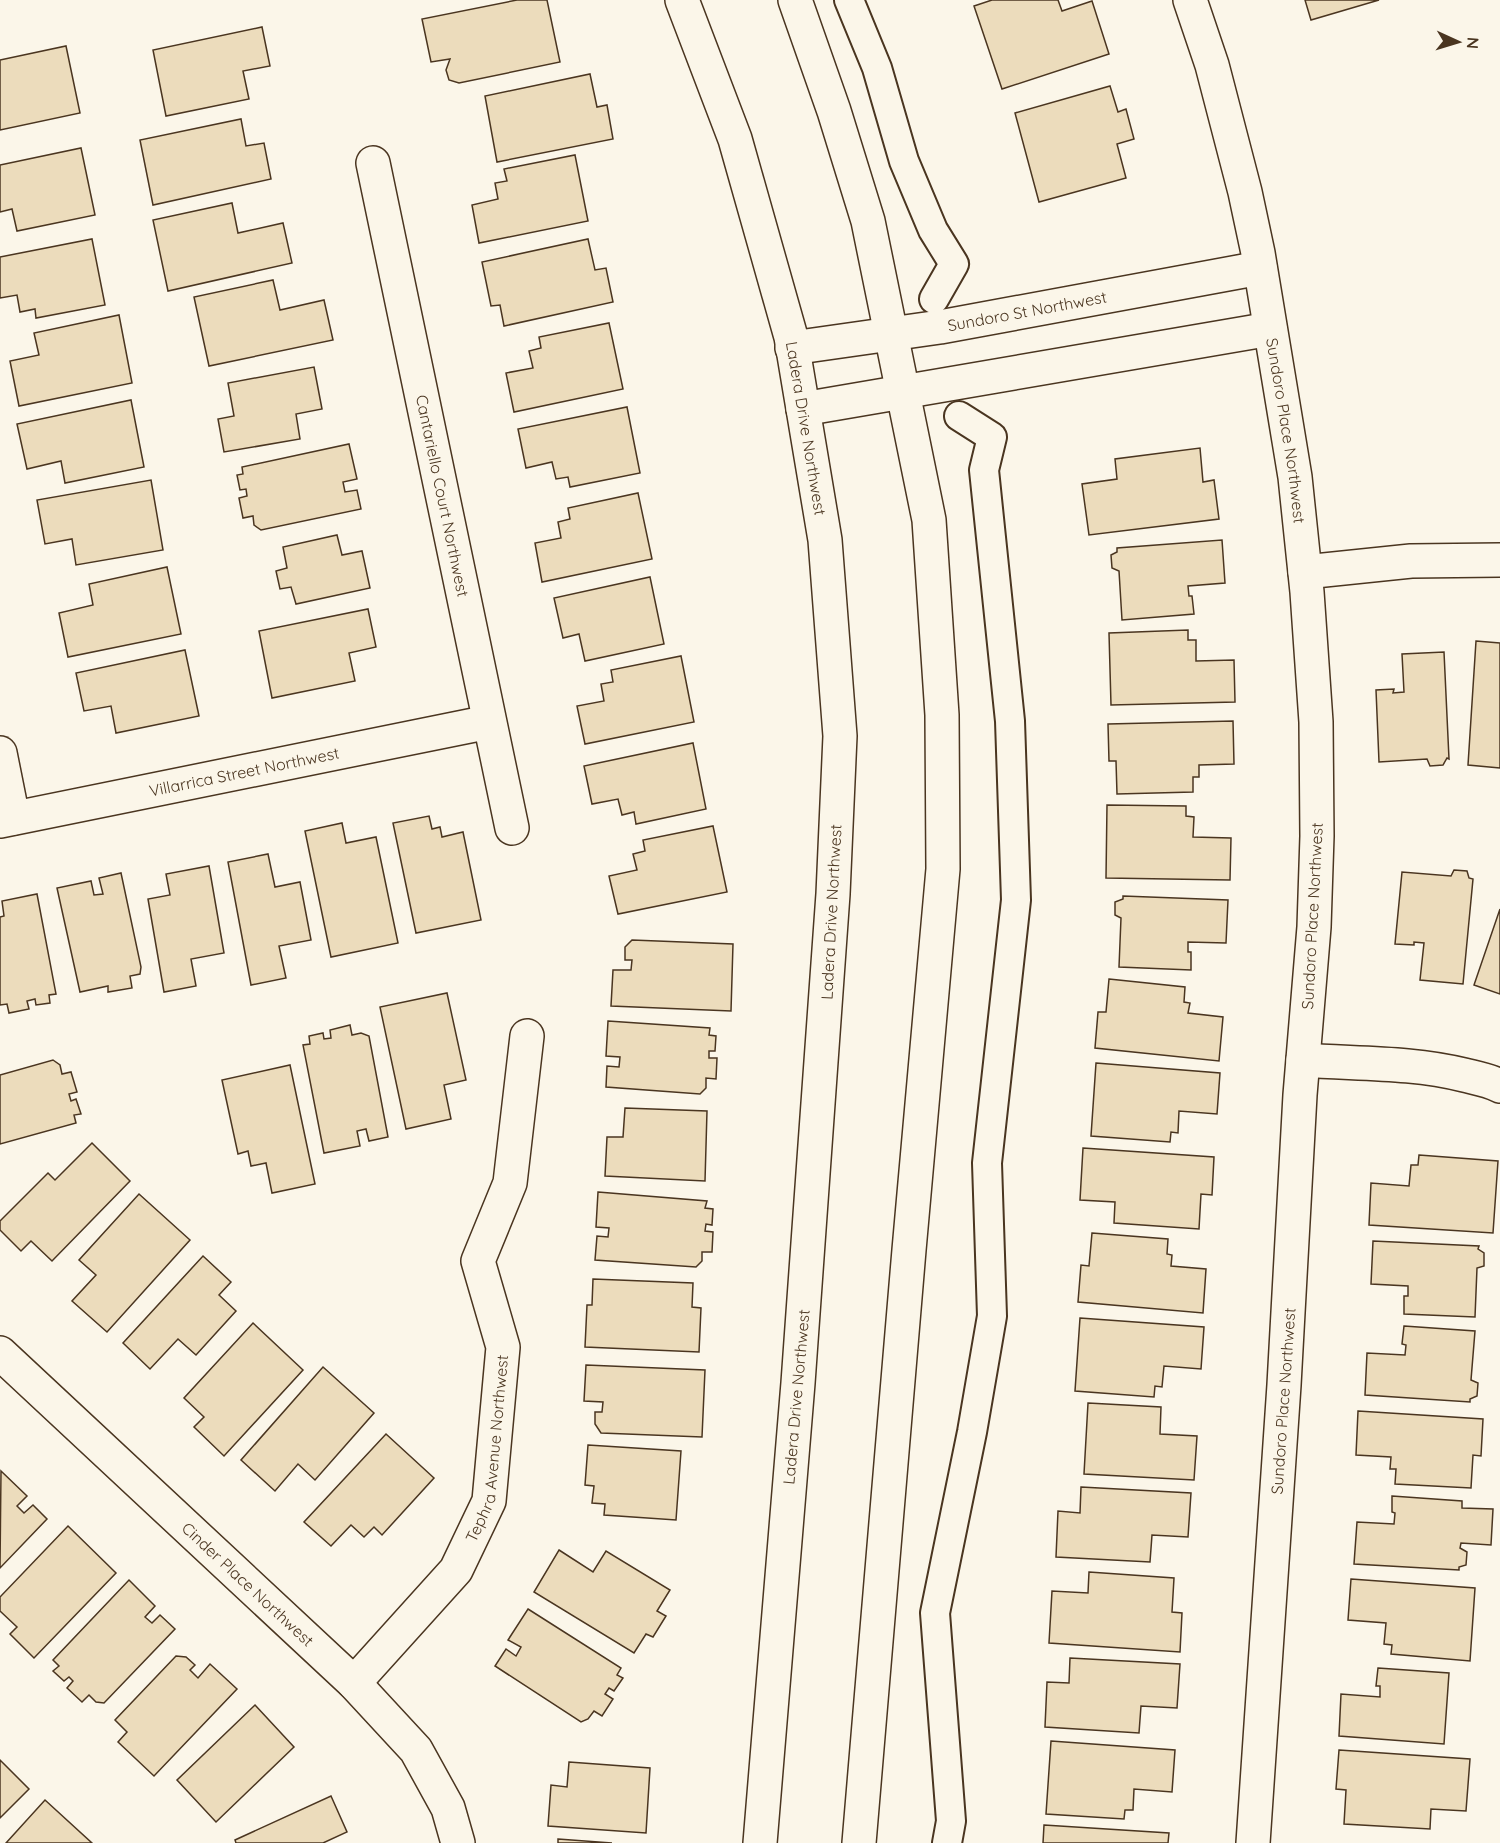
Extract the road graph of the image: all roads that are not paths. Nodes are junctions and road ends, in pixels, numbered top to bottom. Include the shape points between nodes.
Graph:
1 (682, 0) edge
2 (795, 0) edge
3 (849, 0) edge
4 (1190, 0) edge
5 (373, 163) dead end
6 (1260, 268) junction
7 (934, 299) dead end
8 (1270, 328) junction
9 (891, 334) junction
10 (792, 348) junction
11 (903, 392) junction
12 (803, 409) junction
13 (958, 416) dead end
14 (1500, 560) edge
15 (1305, 572) junction
16 (489, 722) junction
17 (0, 753) edge
18 (7, 819) edge
19 (512, 828) dead end
20 (527, 1036) dead end
21 (1303, 1060) junction
22 (1500, 1086) edge
23 (0, 1353) edge
24 (354, 1683) junction
25 (458, 1843) edge
26 (760, 1843) edge
27 (860, 1843) edge
28 (947, 1843) edge
29 (1253, 1843) edge

1 - 10 street, Ladera Drive Northwest via 735,139
2 - 9 street via 868,221
3 - 7 street via 877,68 904,161 933,230 954,264
4 - 6 street, Sundoro Place Northwest via 1218,88
5 - 16 street, Cantariello Court Northwest
6 - 8 street, Sundoro Place Northwest
6 - 9 street, Sundoro St Northwest
8 - 11 street
8 - 15 street, Sundoro Place Northwest via 1295,477
9 - 10 street, Sundoro St Northwest
9 - 11 street
10 - 12 street, Ladera Drive Northwest
11 - 12 street
11 - 27 street via 929,520 942,715 943,869
12 - 26 street, Ladera Drive Northwest via 825,540 840,736 834,894
13 - 28 street via 992,436 984,470 1010,721 1016,900 987,1163 992,1316 936,1613 951,1821
14 - 15 street via 1411,561
15 - 21 street, Sundoro Place Northwest via 1316,722 1317,837
16 - 18 street, Villarrica Street Northwest
16 - 19 street, Cantariello Court Northwest
17 - 18 street
20 - 24 street, Tephra Avenue Northwest via 510,1183 478,1261 503,1347 489,1501 456,1570
21 - 22 street via 1422,1067
21 - 29 street, Sundoro Place Northwest
23 - 24 street, Cinder Place Northwest
24 - 25 street, Cinder Place Northwest via 416,1750 448,1808

